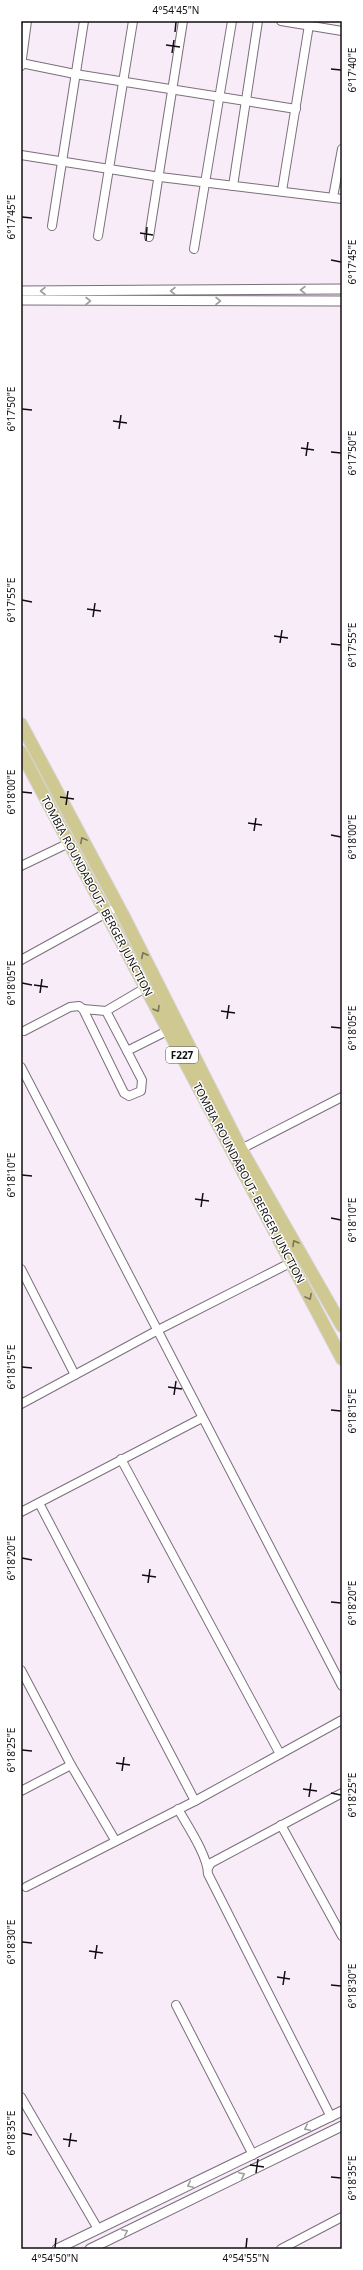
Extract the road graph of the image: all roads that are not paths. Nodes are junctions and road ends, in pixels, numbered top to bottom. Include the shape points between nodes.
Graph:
1 (27, 21) edge
2 (84, 21) edge
3 (134, 21) edge
4 (183, 21) edge
5 (232, 21) edge
6 (258, 21) edge
7 (282, 21) edge
8 (309, 25) junction
9 (342, 31) edge
10 (21, 63) edge
11 (21, 66) edge
12 (75, 74) junction
13 (124, 82) junction
14 (173, 90) junction
15 (219, 97) junction
16 (247, 101) junction
17 (296, 109) junction
18 (342, 150) edge
19 (21, 155) edge
20 (62, 161) junction
21 (109, 168) junction
22 (160, 177) junction
23 (205, 183) junction
24 (233, 186) junction
25 (282, 191) junction
26 (333, 197) junction
27 (342, 199) edge
28 (52, 226) dead end
29 (98, 236) dead end
30 (149, 238) dead end
31 (194, 249) dead end
32 (342, 290) edge
33 (21, 291) edge
34 (21, 300) edge
35 (342, 301) edge
36 (21, 724) edge
37 (21, 752) edge
38 (69, 843) junction
39 (21, 866) edge
40 (119, 906) junction
41 (106, 912) junction
42 (21, 960) edge
43 (145, 988) junction
44 (83, 1008) junction
45 (106, 1011) junction
46 (170, 1030) junction
47 (24, 1031) dead end
48 (127, 1051) junction
49 (21, 1067) edge
50 (342, 1097) edge
51 (241, 1149) junction
52 (290, 1263) junction
53 (21, 1269) edge
54 (342, 1326) edge
55 (158, 1330) junction
56 (342, 1359) edge
57 (76, 1375) junction
58 (21, 1404) edge
59 (202, 1418) junction
60 (121, 1459) junction
61 (39, 1503) junction
62 (21, 1512) edge
63 (21, 1671) edge
64 (342, 1686) edge
65 (342, 1720) edge
66 (280, 1754) junction
67 (70, 1764) junction
68 (21, 1790) edge
69 (342, 1793) edge
70 (195, 1801) junction
71 (178, 1809) junction
72 (281, 1825) junction
73 (115, 1840) junction
74 (208, 1868) junction
75 (26, 1887) dead end
76 (342, 1936) edge
77 (176, 2005) dead end
78 (21, 2097) edge
79 (342, 2111) edge
80 (331, 2117) junction
81 (342, 2126) edge
82 (253, 2156) junction
83 (342, 2217) edge
84 (98, 2229) junction
85 (56, 2249) edge
86 (90, 2249) edge
87 (281, 2249) edge

1 - 10 street
2 - 12 street
3 - 13 street
4 - 14 street
5 - 15 street
6 - 16 street
7 - 8 street
8 - 9 street
8 - 17 street
10 - 11 street
10 - 12 street
12 - 13 street
12 - 20 street
13 - 14 street
13 - 21 street
14 - 15 street
14 - 22 street
15 - 16 street
15 - 23 street
16 - 17 street
16 - 24 street
17 - 25 street
18 - 26 street
19 - 20 street
20 - 21 street
20 - 28 street
21 - 22 street
21 - 29 street
22 - 23 street
22 - 30 street
23 - 24 street
23 - 31 street
24 - 25 street
25 - 26 street
26 - 27 street
32 -> 33 street
34 -> 35 street
40 -> 36 main road, TOMBIA ROUNDABOUT- BERGER JUNCTION / F227
37 - 38 main road, TOMBIA ROUNDABOUT- BERGER JUNCTION / F227
38 - 39 street
38 - 41 main road, TOMBIA ROUNDABOUT- BERGER JUNCTION / F227
40 - 41 street
51 -> 40 main road, TOMBIA ROUNDABOUT- BERGER JUNCTION / F227
41 - 42 street
41 - 43 main road, TOMBIA ROUNDABOUT- BERGER JUNCTION / F227
43 - 45 street
43 -> 46 main road, TOMBIA ROUNDABOUT- BERGER JUNCTION / F227
44 - 45 street
44 - 47 street via 70,1007
44 - 48 street via 124,1093 129,1096 141,1091 143,1083
45 - 48 street
46 - 48 street
46 - 52 main road, TOMBIA ROUNDABOUT- BERGER JUNCTION / F227
49 - 55 street
50 - 51 street
54 -> 51 main road, TOMBIA ROUNDABOUT- BERGER JUNCTION / F227
52 - 55 street
52 -> 56 main road, TOMBIA ROUNDABOUT- BERGER JUNCTION / F227
53 - 57 street
55 - 57 street
55 - 59 street
57 - 58 street
59 - 60 street
59 - 64 street
60 - 61 street
60 - 66 street
61 - 62 street
61 - 70 street
63 - 67 street
65 - 66 street
66 - 70 street
67 - 68 street
67 - 73 street
69 - 72 street
70 - 71 street
71 - 73 street
71 - 74 street
72 - 74 street via 211,1863
72 - 76 street
73 - 75 street
74 - 80 street via 208,1874
77 - 82 street
78 - 84 street
79 - 80 street
80 -> 82 street
86 -> 81 street
82 -> 84 street
83 - 87 street
84 - 85 street

